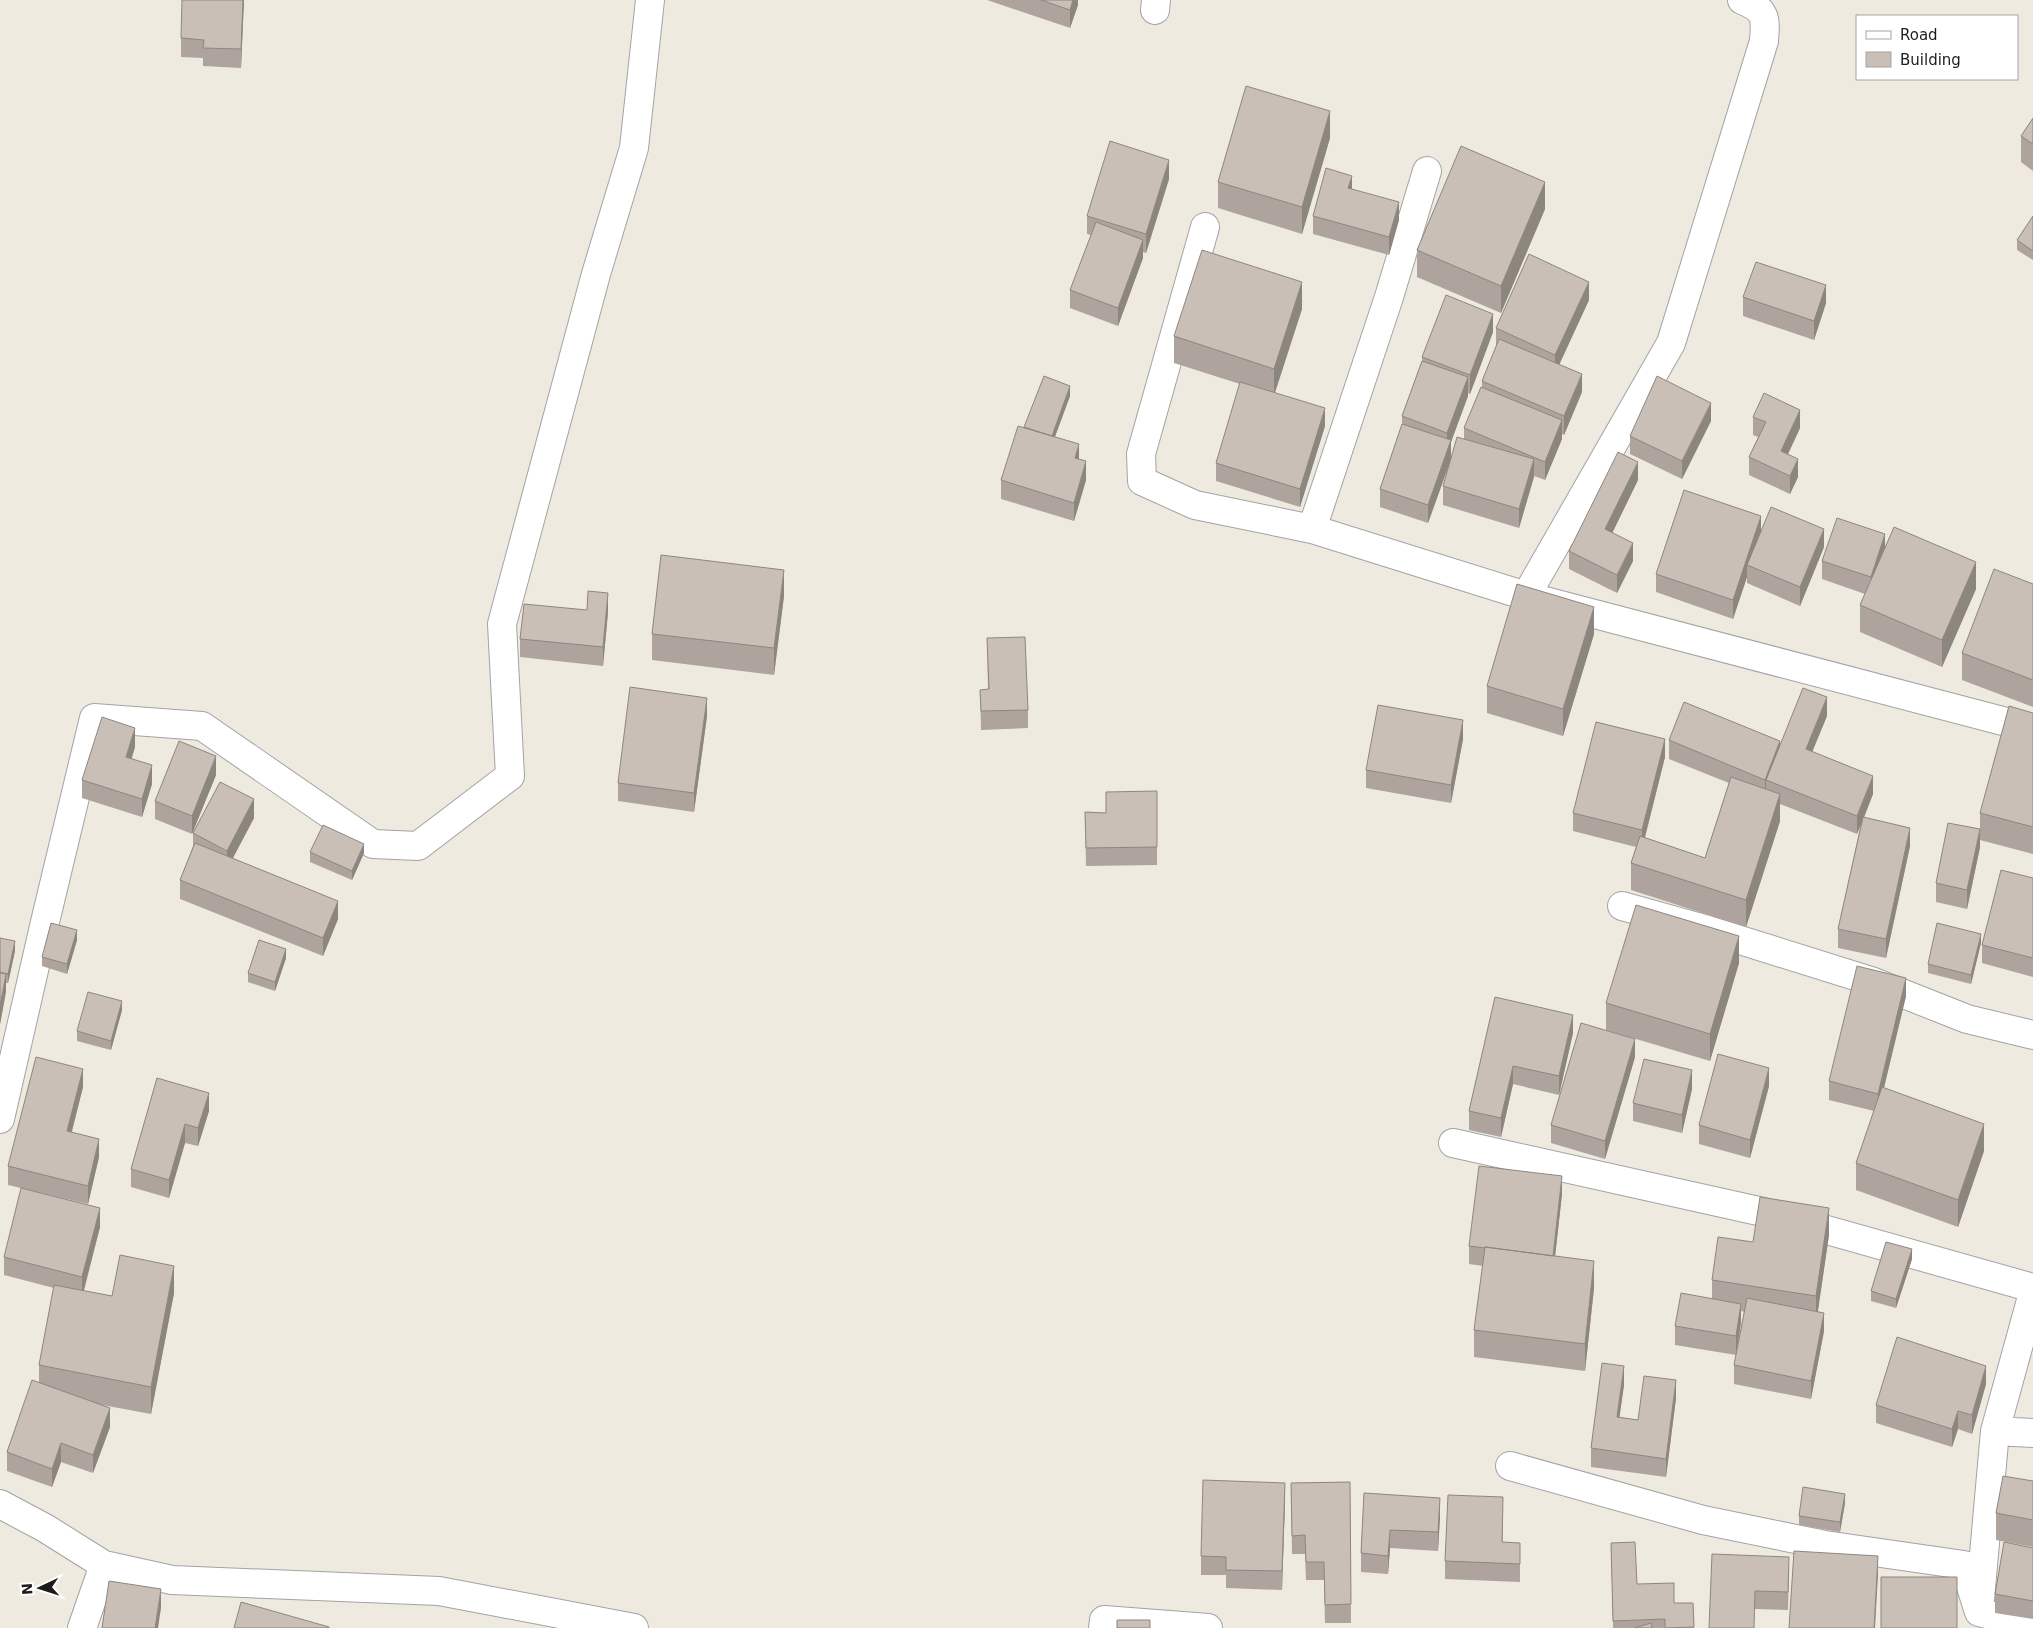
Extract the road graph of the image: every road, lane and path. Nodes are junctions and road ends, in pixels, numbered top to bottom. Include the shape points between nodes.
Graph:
1 (650, 0) edge
2 (1742, 0) edge
3 (1427, 171) dead end
4 (1205, 227) dead end
5 (1312, 529) junction
6 (1526, 596) junction
7 (2033, 729) edge
8 (1622, 906) dead end
9 (2033, 1035) edge
10 (0, 1119) edge
11 (1453, 1143) dead end
12 (2033, 1288) edge
13 (2033, 1294) edge
14 (1994, 1431) junction
15 (2033, 1433) edge
16 (1510, 1466) dead end
17 (0, 1504) edge
18 (104, 1565) junction
19 (1979, 1620) edge
20 (2033, 1626) edge
21 (82, 1628) edge
22 (634, 1628) edge
23 (1103, 1628) edge
24 (1208, 1628) edge

1 - 10 street via 634,148 596,274 502,624 510,776 418,846 373,844 202,726 94,718
2 - 6 street via 1756,6 1766,19 1764,42 1671,343
3 - 5 street
4 - 5 street via 1141,454 1142,481 1195,505
5 - 6 street
6 - 7 street
8 - 9 street via 1871,981 1967,1019
11 - 12 street via 1763,1212
13 - 14 street
14 - 15 street
14 - 19 street
16 - 19 street via 1703,1520 1825,1545 1964,1565
17 - 18 street
18 - 21 street
18 - 22 street via 172,1580 438,1591
19 - 20 street
23 - 24 street via 1104,1620

